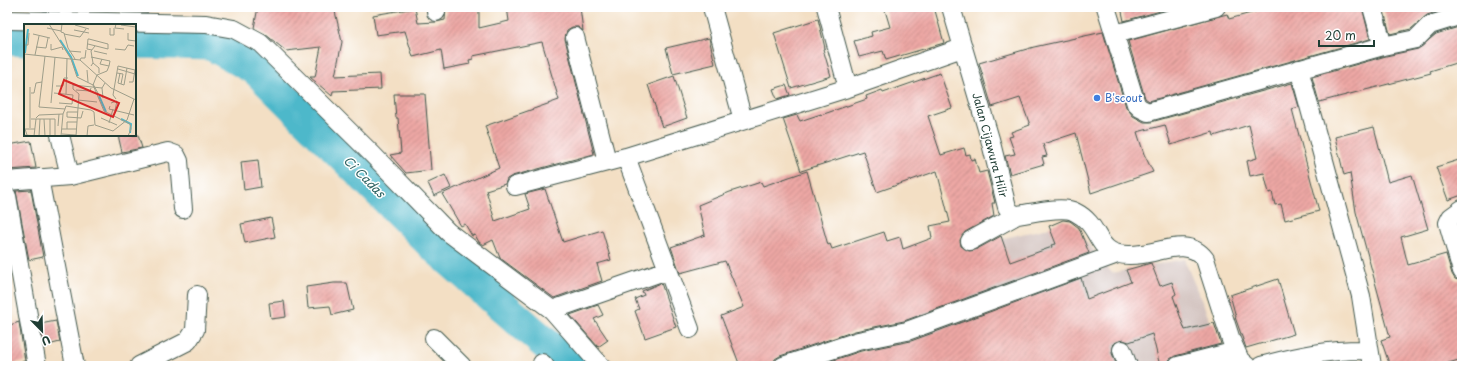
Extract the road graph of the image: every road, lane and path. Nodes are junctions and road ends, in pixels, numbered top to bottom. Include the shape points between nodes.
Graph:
1 (712, 7) edge
2 (826, 7) edge
3 (951, 7) edge
4 (1106, 7) edge
5 (1216, 7) edge
6 (1372, 7) edge
7 (1462, 15) edge
8 (47, 18) edge
9 (7, 20) edge
10 (1114, 34) junction
11 (575, 36) dead end
12 (1383, 46) junction
13 (962, 48) junction
14 (1299, 69) junction
15 (848, 88) junction
16 (743, 120) junction
17 (60, 136) edge
18 (626, 157) junction
19 (607, 161) junction
20 (70, 176) junction
21 (40, 178) junction
22 (7, 181) edge
23 (515, 186) dead end
24 (7, 196) edge
25 (183, 209) dead end
26 (1462, 209) edge
27 (1018, 214) junction
28 (970, 242) dead end
29 (1117, 254) junction
30 (667, 270) junction
31 (1462, 271) edge
32 (197, 295) dead end
33 (552, 310) junction
34 (690, 329) dead end
35 (434, 338) dead end
36 (1236, 351) junction
37 (1370, 358) edge
38 (37, 366) edge
39 (75, 366) edge
40 (139, 366) edge
41 (462, 366) edge
42 (601, 366) edge
43 (783, 366) edge
44 (1178, 366) edge
45 (1247, 366) edge
46 (1261, 366) edge

1 - 16 street
2 - 15 street
3 - 13 street, Jalan Cijawura Hilir
4 - 10 street
5 - 10 street
6 - 12 street
7 - 12 street via 1430,25 1416,38
8 - 9 street
8 - 33 street via 206,24 234,29 260,43 448,232
10 - 14 street via 1136,104 1148,112
11 - 19 street
12 - 14 street
13 - 15 street
13 - 27 street, Jalan Cijawura Hilir via 990,139 1007,207 1011,212
14 - 37 street via 1361,296
15 - 16 street
16 - 18 street
17 - 20 street
18 - 19 street
18 - 30 street
19 - 23 street
20 - 21 street
20 - 25 street via 168,152 176,155 179,161
21 - 22 street
21 - 39 street
24 - 38 street
26 - 31 street via 1451,217 1448,223
27 - 28 street
27 - 29 street via 1074,211 1084,218 1109,252
29 - 36 street via 1131,256 1176,247 1191,248 1200,252 1205,259
29 - 43 street via 907,332 858,341
30 - 33 street
30 - 34 street
32 - 40 street via 195,330 188,341
33 - 42 street
35 - 41 street
36 - 44 street
36 - 45 street via 1240,360
37 - 46 street via 1348,350 1302,355

